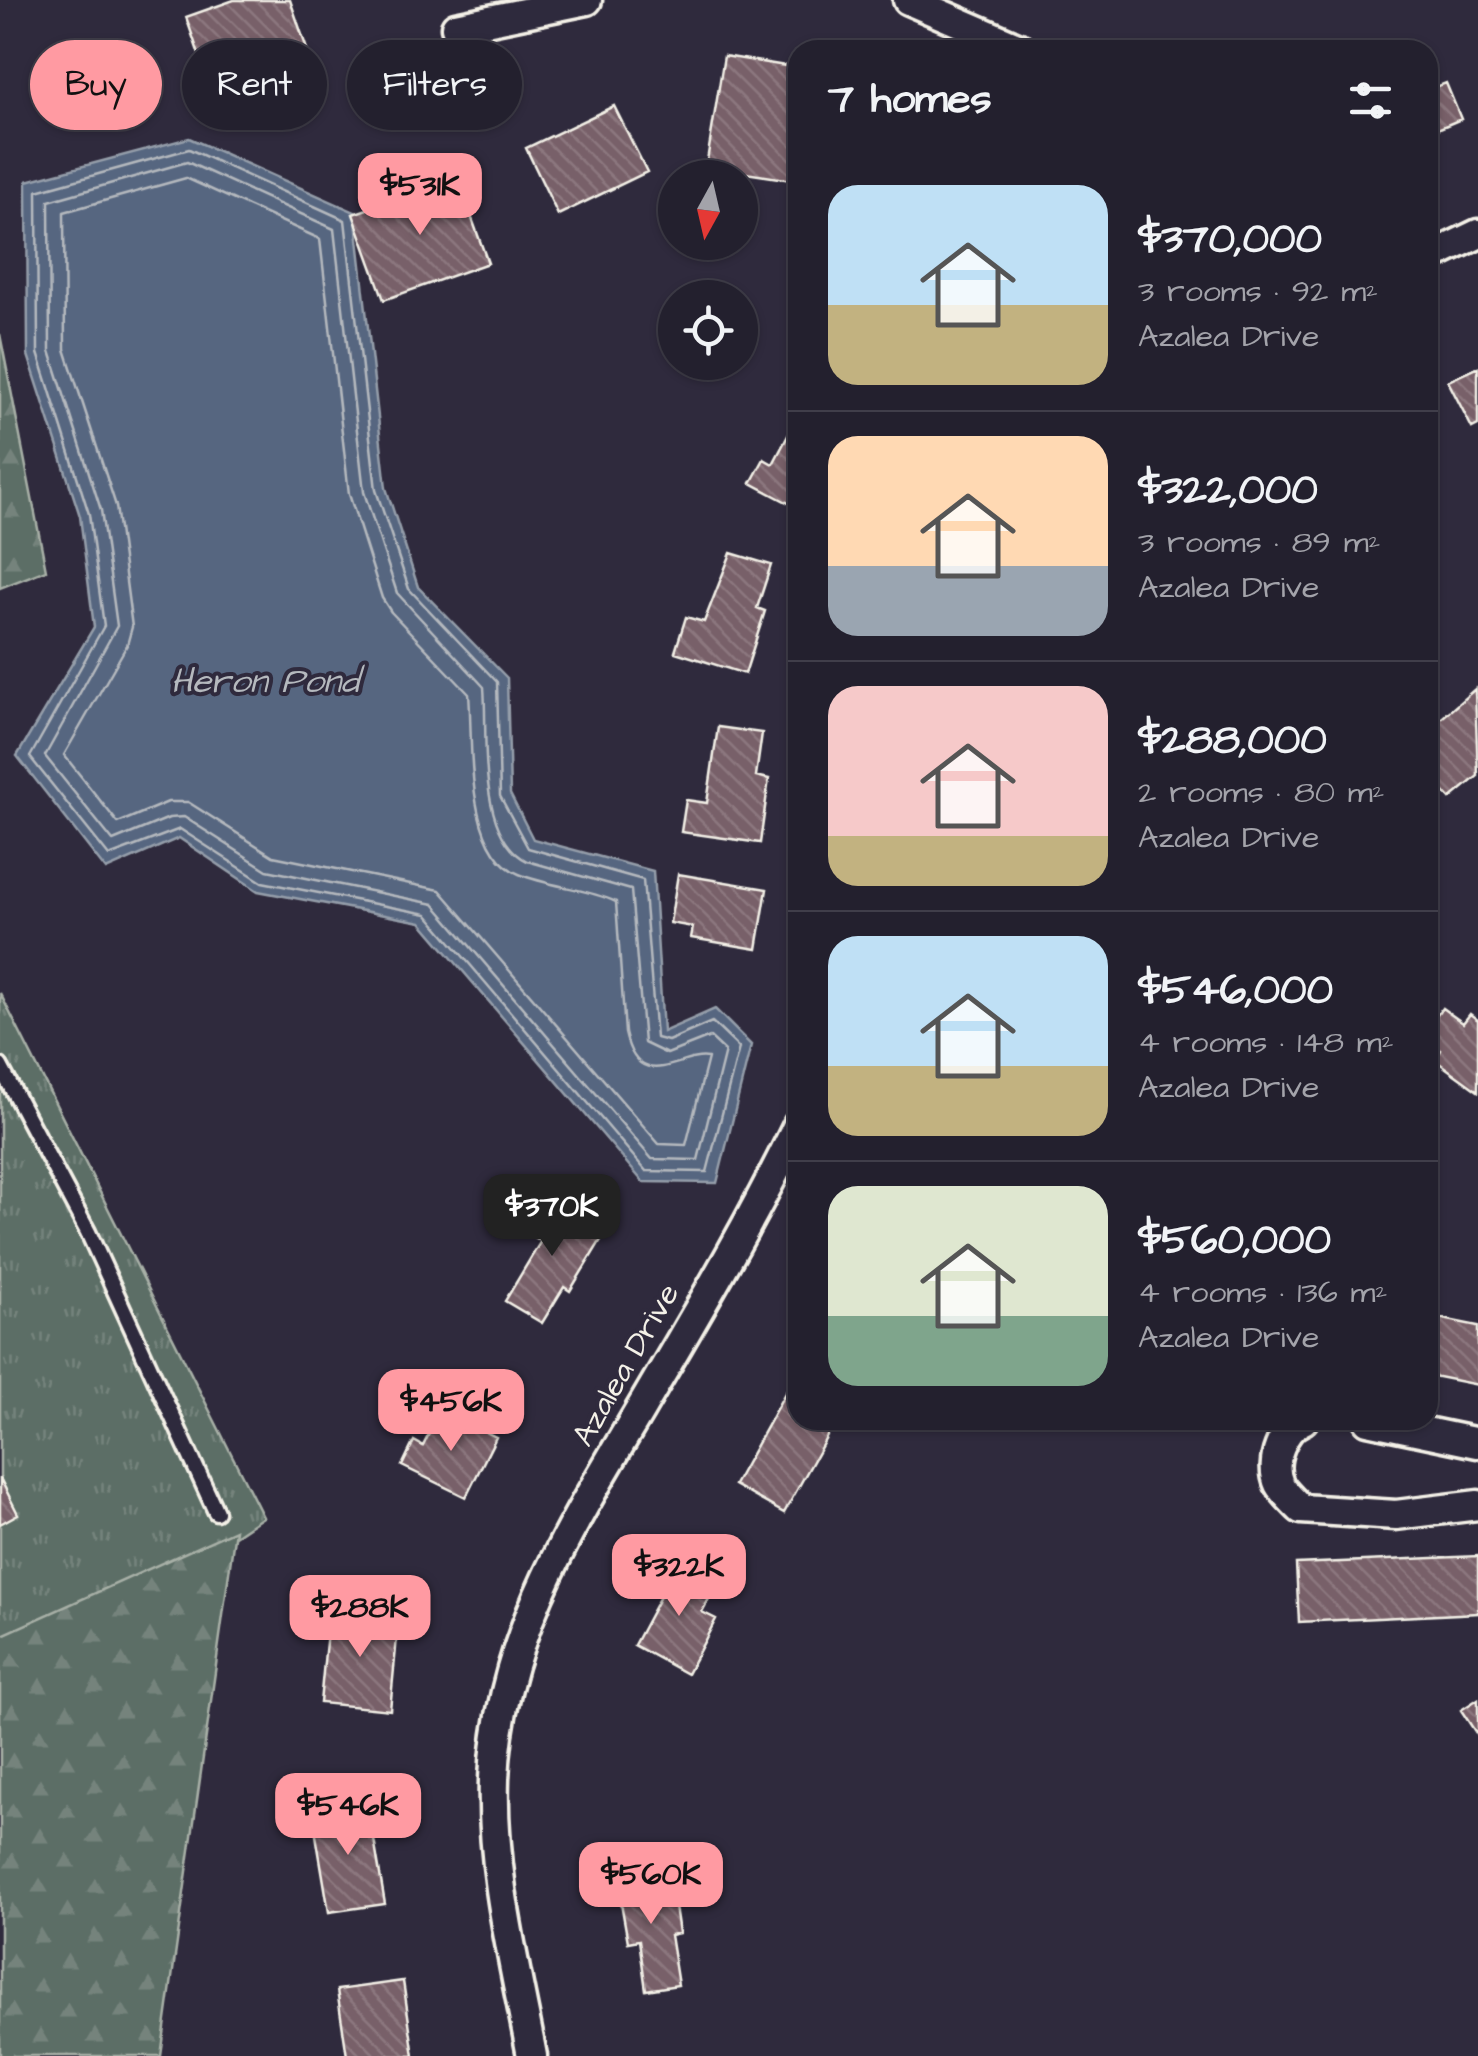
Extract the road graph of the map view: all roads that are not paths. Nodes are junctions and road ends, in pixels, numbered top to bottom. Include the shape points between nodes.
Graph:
1 (587, 0) edge
2 (908, 0) edge
3 (456, 27) dead end
4 (1001, 40) edge
5 (1478, 234) edge
6 (1438, 253) edge
7 (0, 1066) edge
8 (788, 1146) edge
9 (1292, 1430) edge
10 (1416, 1430) edge
11 (1478, 1443) edge
12 (1478, 1505) edge
13 (216, 1512) dead end
14 (532, 2056) edge

1 - 3 street
2 - 4 street
5 - 6 street
7 - 13 lane via 88,1232
8 - 14 street, Azalea Drive via 551,1562 522,1630 503,1703 494,1794 496,1862
9 - 12 street via 1276,1462 1278,1484 1300,1509 1396,1514
10 - 11 street

